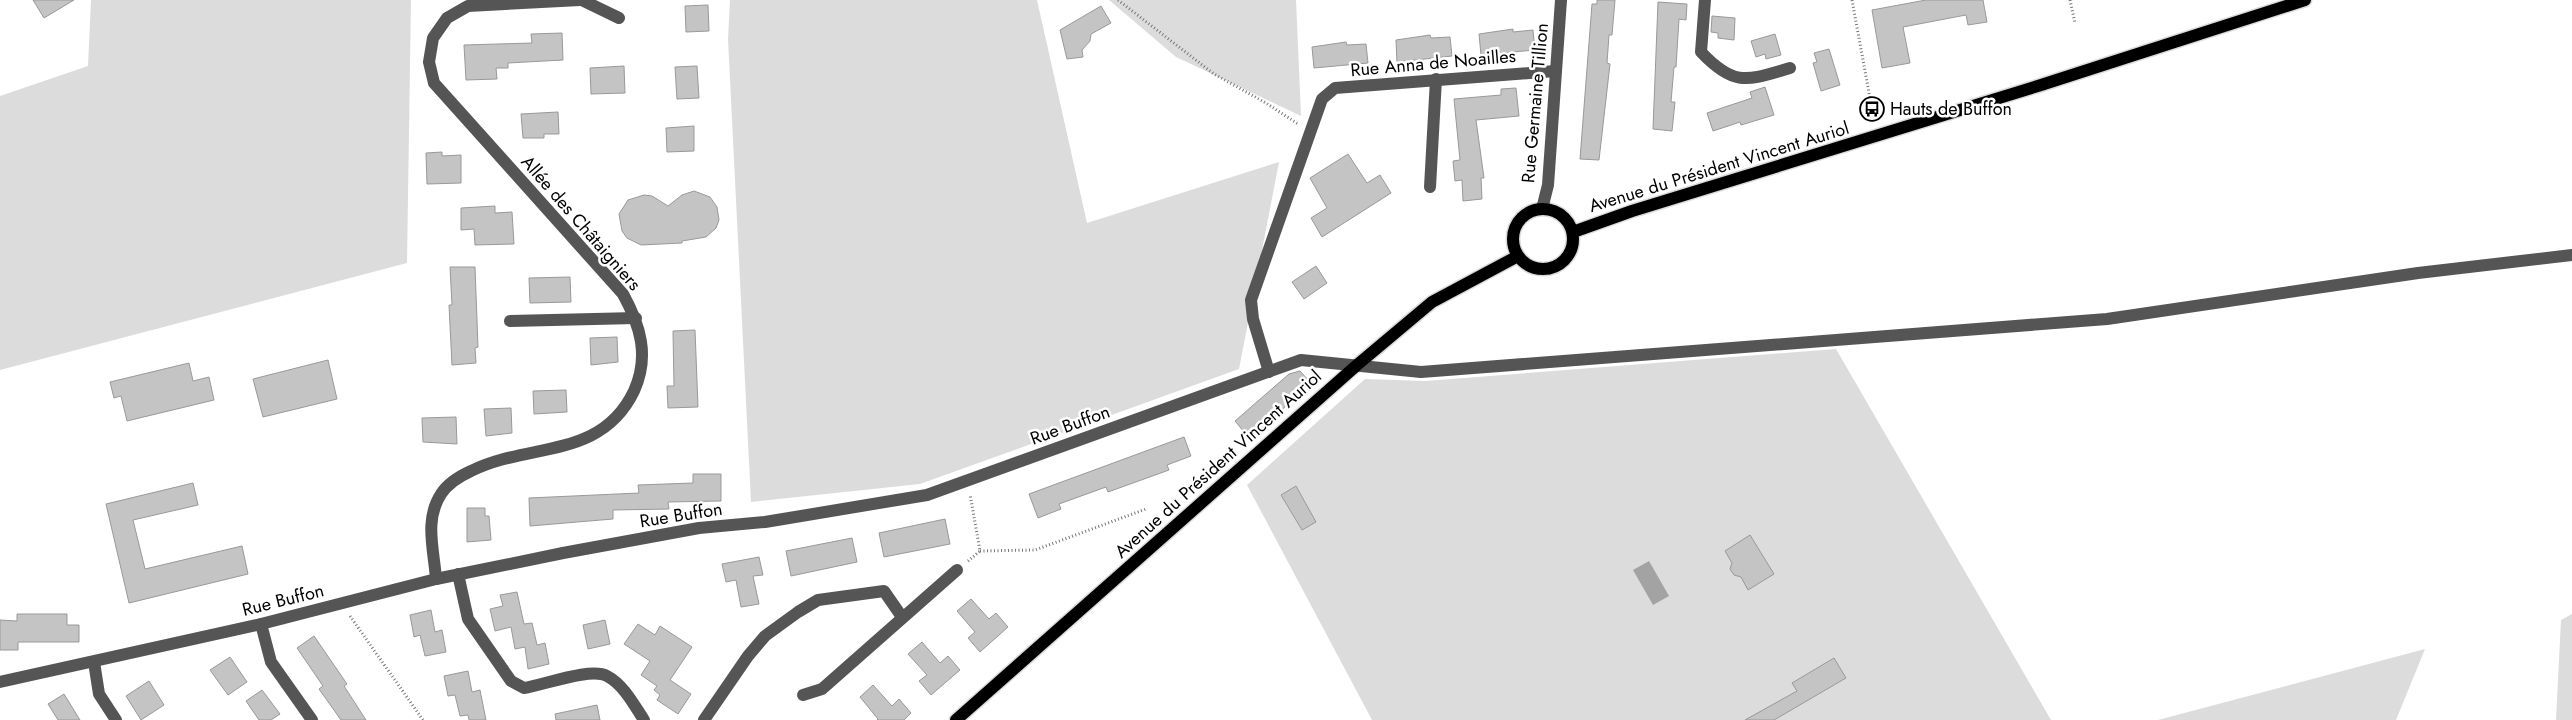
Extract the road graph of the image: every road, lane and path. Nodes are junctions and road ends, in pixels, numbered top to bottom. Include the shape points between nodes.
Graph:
1 (581, 0) edge
2 (1118, 0) edge
3 (1561, 0) edge
4 (1705, 0) edge
5 (1852, 0) edge
6 (2070, 0) edge
7 (2305, 0) edge
8 (619, 18) dead end
9 (2075, 23) dead end
10 (1790, 68) dead end
11 (1555, 71) junction
12 (1436, 79) junction
13 (1872, 109) dead end
14 (1309, 131) junction
15 (1430, 187) dead end
16 (1542, 209) junction
17 (1573, 232) junction
18 (2572, 255) edge
19 (1518, 256) junction
20 (636, 318) junction
21 (510, 321) dead end
22 (1357, 365) junction
23 (1269, 372) junction
24 (968, 481) junction
25 (1146, 509) dead end
26 (980, 551) junction
27 (957, 570) joint
28 (458, 574) junction
29 (436, 579) junction
30 (341, 603) junction
31 (902, 617) junction
32 (261, 624) junction
33 (94, 662) junction
34 (0, 682) edge
35 (803, 695) dead end
36 (116, 720) edge
37 (312, 720) edge
38 (423, 720) edge
39 (644, 720) edge
40 (704, 720) edge
41 (956, 720) edge

1 - 8 street, Allée des Châtaigniers
1 - 20 street, Allée des Châtaigniers via 468,6 447,18 433,38 429,62 434,83 623,294
2 - 14 path via 1214,74
3 - 11 street, Rue Germaine Tillion
4 - 10 street via 1701,52 1719,71 1749,80
5 - 13 path
6 - 9 path
7 - 17 main road, Avenue du Président Vincent Auriol
11 - 12 street, Rue Anna de Noailles
11 - 16 street, Rue Germaine Tillion via 1548,185
12 - 14 street, Rue Anna de Noailles via 1335,88 1322,99
12 - 15 street
14 - 23 street, Rue Anna de Noailles via 1251,300 1253,319
16 - 17 main road via 1558,212
16 - 19 main road via 1525,215 1514,230
17 - 19 main road via 1572,249 1555,267 1531,266
18 - 22 street, Rue Buffon via 2107,319 1421,372
19 - 22 main road, Avenue du Président Vincent Auriol via 1432,302
20 - 21 street
20 - 29 street, Allée des Châtaigniers via 642,355 638,382 625,408 604,427 585,440 484,464 457,478 442,493 434,509 430,532
22 - 23 street, Rue Buffon via 1300,360
22 - 41 main road, Avenue du Président Vincent Auriol
23 - 24 street, Rue Buffon
24 - 26 path
24 - 28 street, Rue Buffon via 927,495 765,522 699,528
25 - 26 path via 1035,550
26 - 27 path
27 - 31 street
28 - 29 street, Rue Buffon
28 - 39 street via 468,619 511,681 524,688 592,673 606,675 621,687
29 - 30 street, Rue Buffon
30 - 32 street, Rue Buffon
30 - 38 path
31 - 35 street via 822,690
31 - 40 street via 884,591 818,600 765,636
32 - 33 street, Rue Buffon
32 - 37 street via 271,662
33 - 34 street, Rue Buffon
33 - 36 street via 100,694

